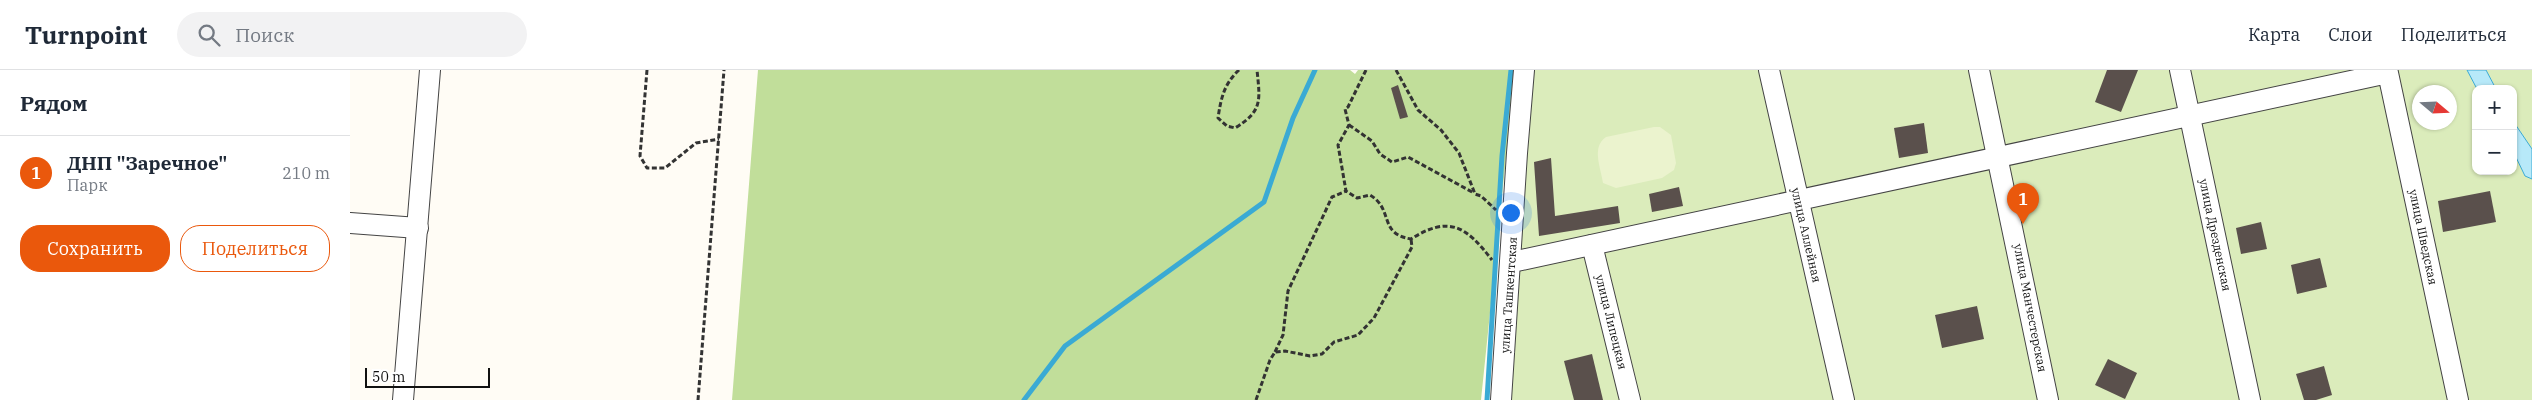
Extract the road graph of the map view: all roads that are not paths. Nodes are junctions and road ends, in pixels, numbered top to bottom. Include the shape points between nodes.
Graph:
1 (430, 70) edge
2 (1524, 70) edge
3 (1769, 70) edge
4 (1979, 70) edge
5 (2180, 70) edge
6 (2190, 117) junction
7 (1999, 157) junction
8 (1798, 202) junction
9 (350, 224) edge
10 (418, 228) junction
11 (1592, 245) junction
12 (1502, 261) junction
13 (403, 400) edge
14 (1501, 400) edge
15 (1630, 400) edge
16 (1844, 400) edge
17 (2048, 400) edge
18 (2250, 400) edge
19 (2458, 400) edge

1 - 10 street
2 - 12 street, улица Ташкентская via 1517,153
3 - 8 street, улица Аллейная
4 - 7 street, улица Манчестерская
5 - 6 street, улица Дрезденская
6 - 7 street
6 - 18 street, улица Дрезденская
6 - 19 street, улица Шведская via 2388,73
7 - 8 street
7 - 17 street, улица Манчестерская
8 - 11 street
8 - 16 street, улица Аллейная
9 - 10 street
10 - 13 street
11 - 12 street
11 - 15 street, улица Липецкая
12 - 14 street, улица Ташкентская

